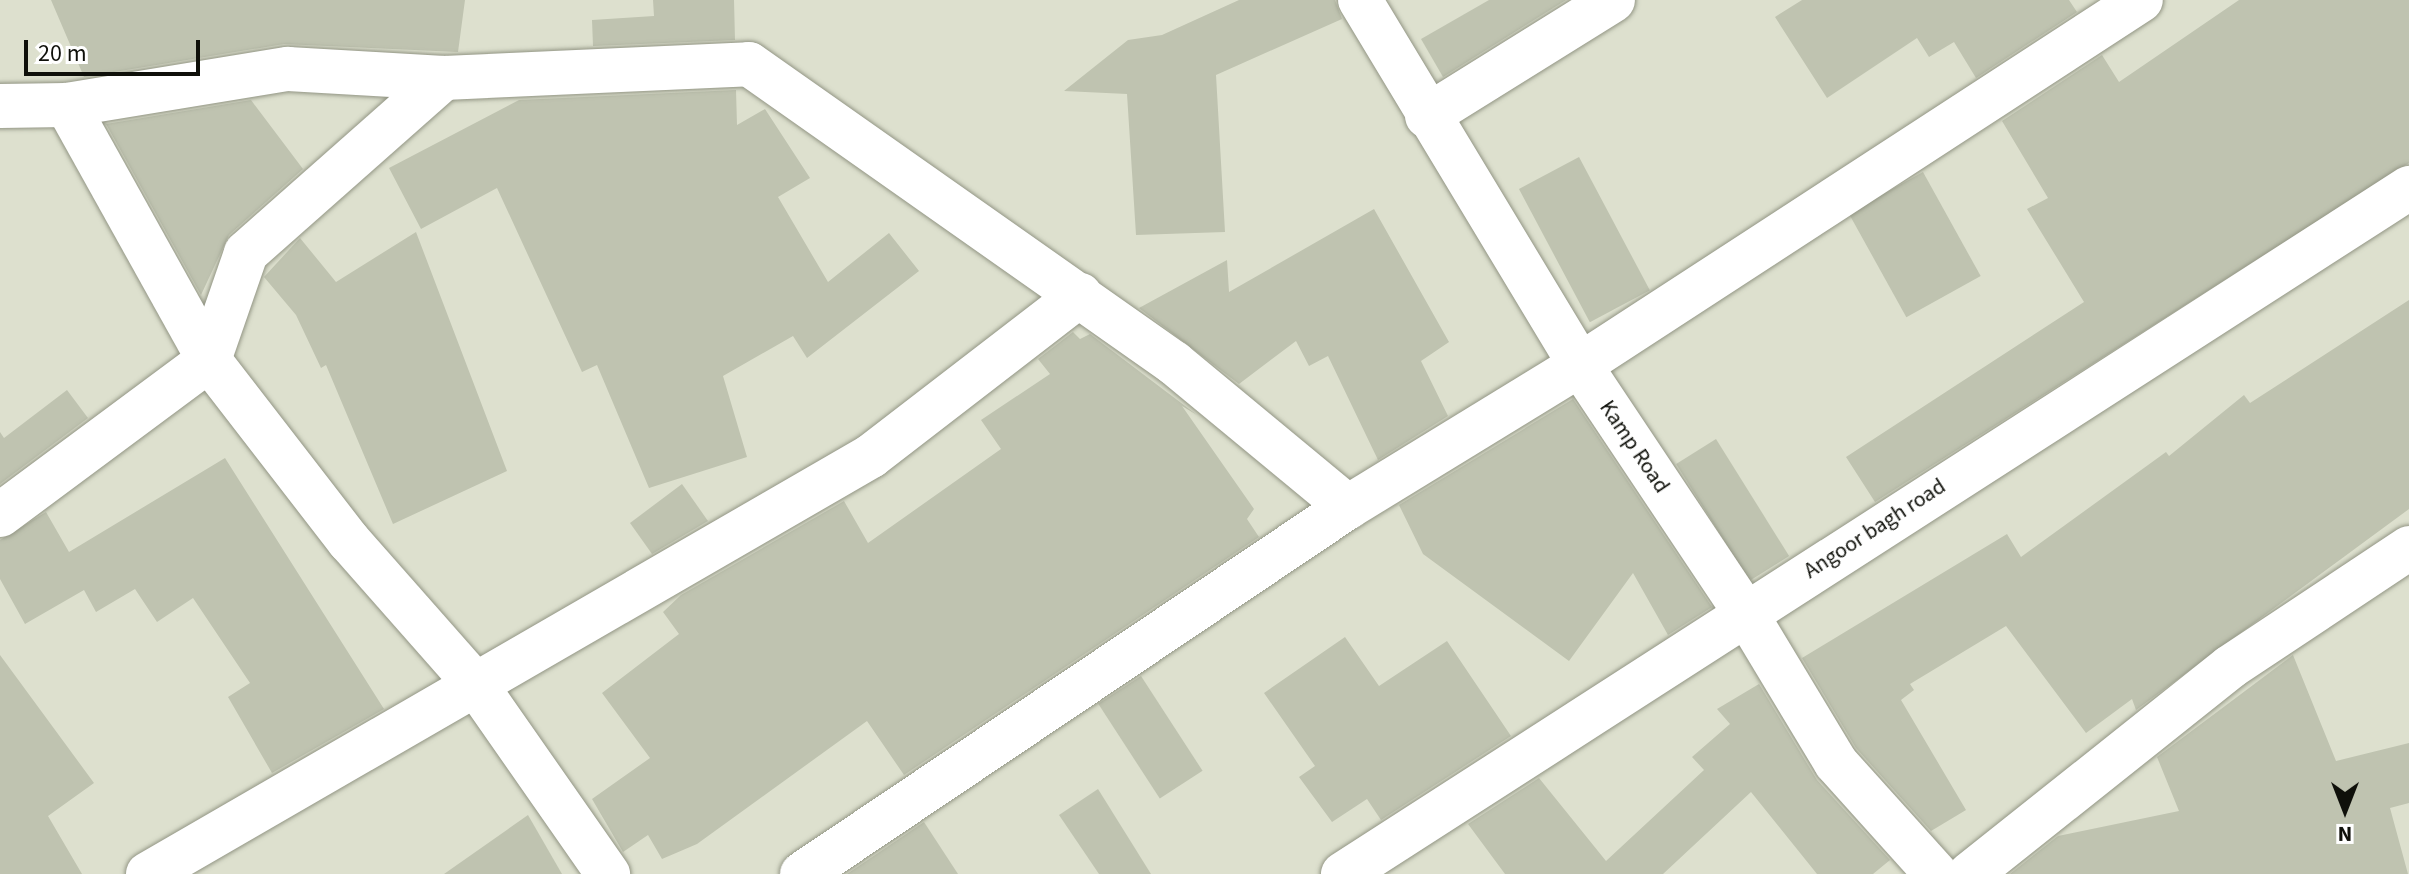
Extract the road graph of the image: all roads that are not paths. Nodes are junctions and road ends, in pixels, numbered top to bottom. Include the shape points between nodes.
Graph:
1 (1360, 0) edge
2 (1613, 0) edge
3 (2141, 0) edge
4 (444, 78) junction
5 (67, 105) junction
6 (0, 106) edge
7 (1427, 116) junction
8 (2409, 188) edge
9 (1080, 295) junction
10 (209, 360) junction
11 (1580, 365) junction
12 (1348, 507) junction
13 (0, 515) edge
14 (2409, 548) edge
15 (1745, 612) junction
16 (476, 685) junction
17 (148, 874) edge
18 (608, 874) edge
19 (802, 874) edge
20 (1343, 874) edge
21 (1936, 874) edge
22 (1970, 874) edge

1 - 7 street, Kamp Road
2 - 7 street
3 - 11 street
4 - 5 street via 288,69
4 - 9 street via 749,64
4 - 10 street via 246,253
5 - 6 street
5 - 10 street
7 - 11 street, Kamp Road
8 - 15 street, Angoor bagh road
9 - 12 street via 1174,363
9 - 16 street via 871,456
10 - 13 street
10 - 16 street via 349,541
11 - 12 street
11 - 15 street, Kamp Road
12 - 19 street
14 - 22 street via 2230,667
15 - 20 street, Angoor bagh road
15 - 21 street, Kamp Road via 1836,763
16 - 17 street
16 - 18 street

